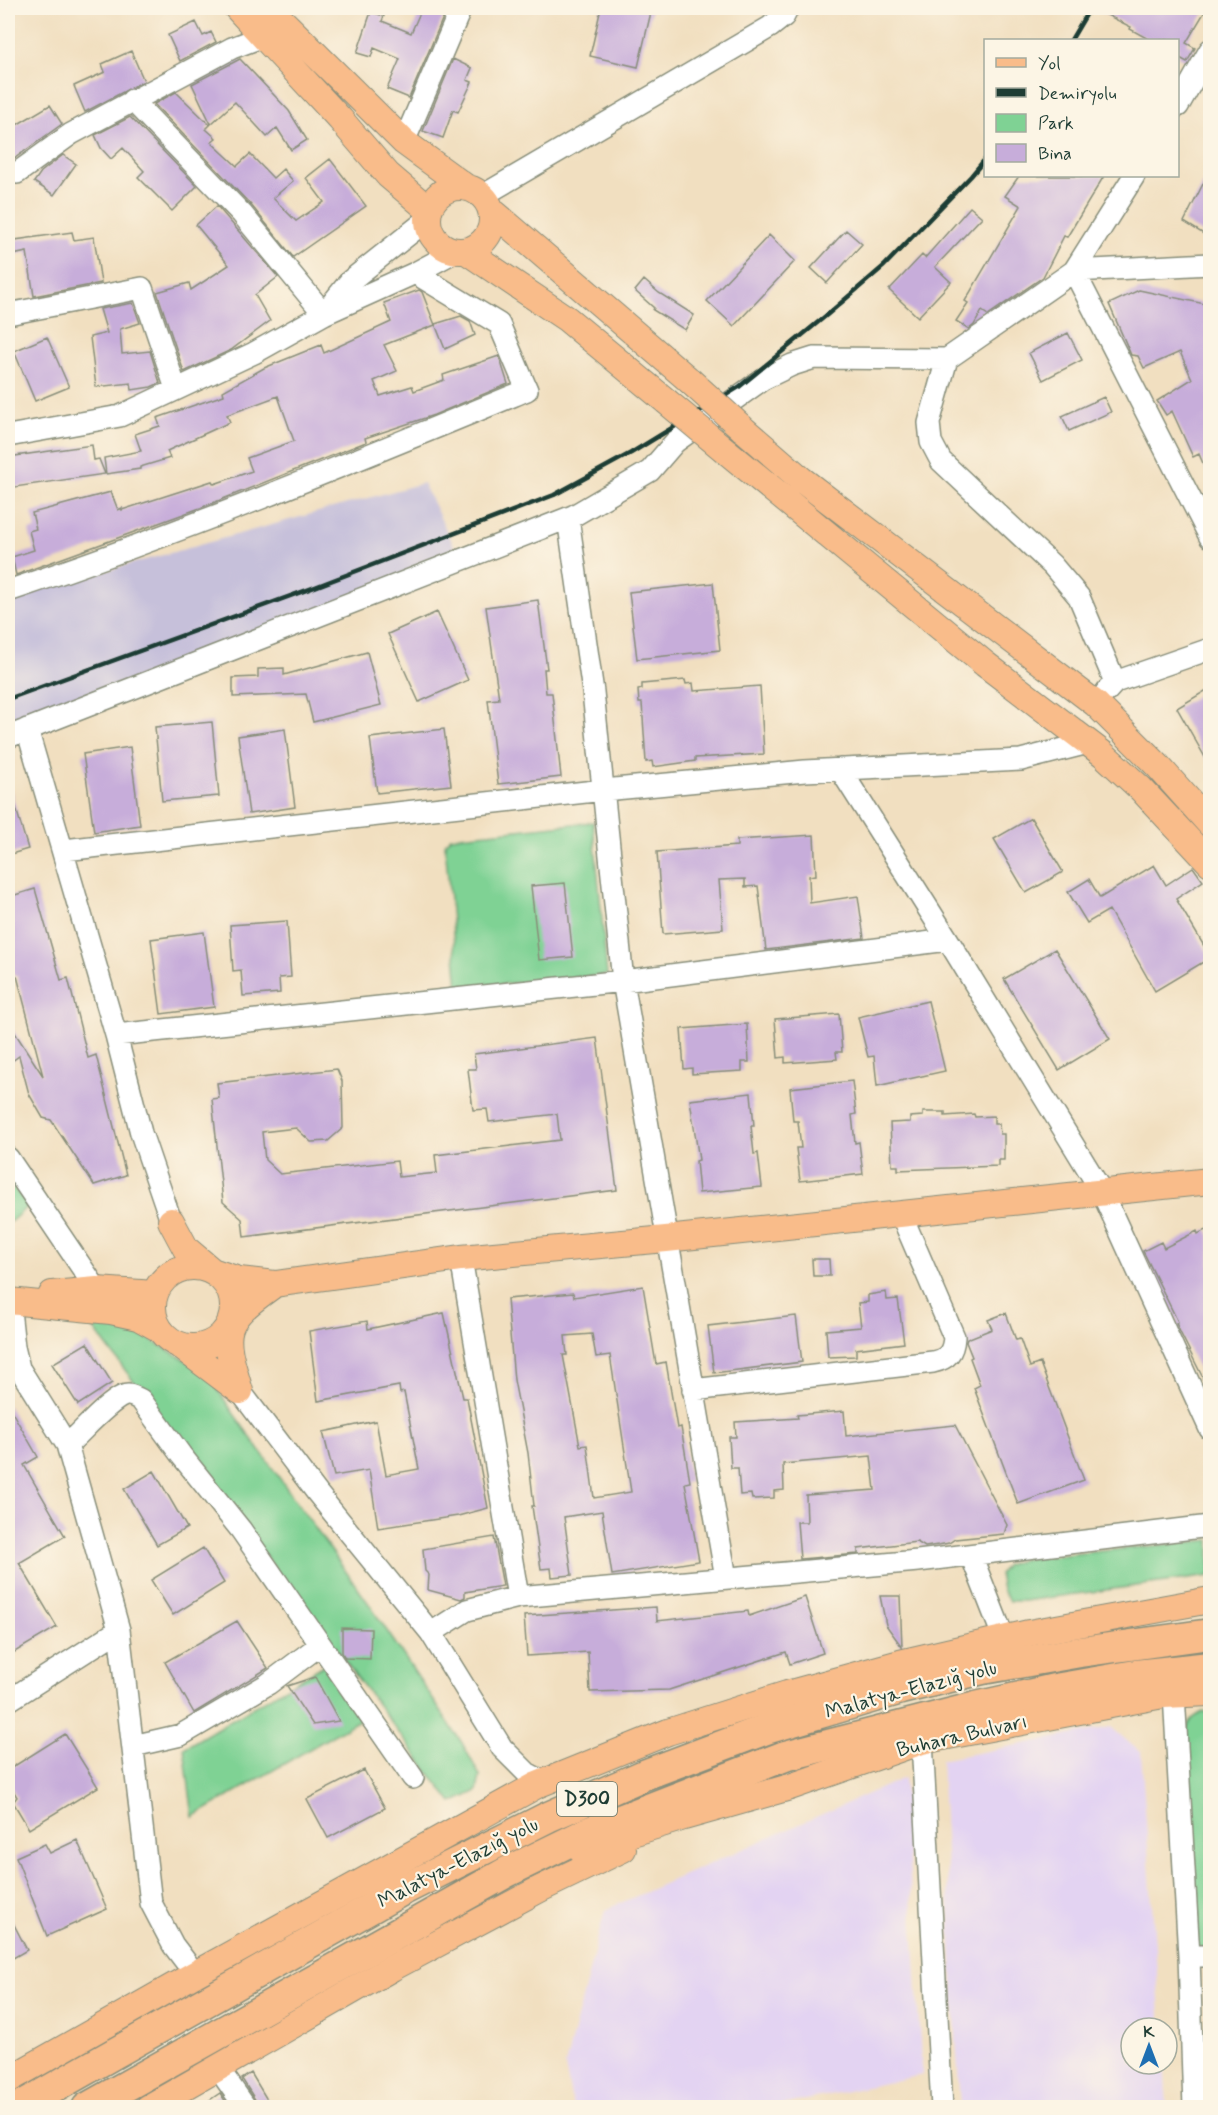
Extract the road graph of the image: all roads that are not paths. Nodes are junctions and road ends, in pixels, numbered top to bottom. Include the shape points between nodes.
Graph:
1 (237, 8) edge
2 (271, 8) edge
3 (461, 8) edge
4 (788, 8) edge
5 (264, 36) junction
6 (1210, 50) edge
7 (132, 100) junction
8 (1179, 104) edge
9 (404, 142) junction
10 (17, 173) dead end
11 (1133, 177) edge
12 (480, 198) junction
13 (429, 215) junction
14 (461, 251) junction
15 (1209, 266) edge
16 (1074, 271) junction
17 (415, 273) junction
18 (8, 314) edge
19 (324, 314) junction
20 (947, 359) junction
21 (176, 388) junction
22 (8, 436) edge
23 (568, 518) junction
24 (1210, 537) edge
25 (8, 591) edge
26 (1210, 649) edge
27 (1115, 682) junction
28 (1096, 704) junction
29 (27, 729) junction
30 (8, 737) edge
31 (1088, 743) junction
32 (840, 769) junction
33 (604, 790) junction
34 (1210, 824) edge
35 (64, 850) junction
36 (1210, 863) edge
37 (948, 940) junction
38 (623, 981) junction
39 (116, 1035) junction
40 (8, 1158) edge
41 (1210, 1181) edge
42 (1102, 1192) junction
43 (901, 1214) junction
44 (171, 1221) junction
45 (666, 1239) junction
46 (461, 1258) junction
47 (212, 1271) junction
48 (275, 1284) junction
49 (158, 1288) junction
50 (97, 1290) junction
51 (8, 1301) edge
52 (158, 1328) junction
53 (228, 1330) junction
54 (179, 1346) junction
55 (13, 1362) edge
56 (693, 1390) junction
57 (240, 1391) junction
58 (1210, 1429) edge
59 (67, 1446) junction
60 (1210, 1526) edge
61 (971, 1555) junction
62 (726, 1578) junction
63 (518, 1598) junction
64 (1210, 1600) edge
65 (119, 1630) junction
66 (431, 1633) junction
67 (1210, 1634) edge
68 (1004, 1639) junction
69 (320, 1645) junction
70 (1210, 1667) edge
71 (1210, 1693) edge
72 (1174, 1694) junction
73 (8, 1701) edge
74 (922, 1741) junction
75 (133, 1746) junction
76 (413, 1778) dead end
77 (544, 1782) junction
78 (684, 1816) junction
79 (507, 1872) junction
80 (1189, 1956) junction
81 (1210, 1956) edge
82 (195, 1974) junction
83 (218, 2068) junction
84 (8, 2080) edge
85 (18, 2108) edge
86 (87, 2108) edge
87 (148, 2108) edge
88 (246, 2108) edge
89 (942, 2108) edge
90 (1194, 2108) edge

1 - 5 main road
2 - 9 main road
3 - 9 street
4 - 12 street via 770,27
5 - 7 street via 232,48
5 - 13 main road via 388,175
6 - 8 street
7 - 10 street via 71,134
7 - 19 street via 242,214
9 - 12 main road
11 - 16 street
12 - 13 main road via 458,187 440,194
12 - 14 main road via 492,221 490,231 476,247
12 - 28 main road, bridge via 802,480
13 - 14 main road via 433,237 439,244
13 - 19 street via 350,281
14 - 17 street
14 - 31 main road, bridge via 567,319 985,664
15 - 16 street
16 - 20 street
16 - 24 street
17 - 19 street
17 - 25 street via 500,324 527,390 279,492
18 - 21 street via 142,288
19 - 21 street
20 - 23 street via 814,358 792,365 763,379 675,442 650,471
20 - 27 street via 929,423 931,442 942,461 1052,565 1079,597
21 - 22 street via 120,416
23 - 29 street
23 - 33 street
26 - 27 street
27 - 28 street
28 - 34 main road
29 - 30 street
29 - 35 street
31 - 32 street via 1021,760
31 - 36 main road via 1141,789
32 - 33 street
32 - 37 street
33 - 35 street
33 - 38 street
35 - 39 street
37 - 38 street
37 - 42 street
38 - 39 street
38 - 45 street
39 - 44 street via 141,1132
40 - 50 street
41 - 42 main road
42 - 43 main road
42 - 58 street
43 - 45 main road
43 - 56 street via 954,1337 949,1356 933,1362
44 - 47 main road via 186,1248
44 - 49 main road via 172,1263
45 - 46 main road
45 - 56 street
46 - 48 main road
46 - 63 street
47 - 48 main road via 239,1280
47 - 49 main road via 185,1268 172,1273
47 - 53 main road via 223,1279 234,1303
48 - 53 main road via 240,1311
49 - 50 main road
49 - 52 main road via 153,1317
50 - 51 main road
51 - 52 main road via 111,1311 138,1317
51 - 55 street
52 - 54 main road
53 - 54 main road via 206,1346
53 - 57 main road via 228,1351
54 - 57 main road
55 - 59 street
56 - 62 street
57 - 66 street
59 - 65 street
59 - 69 street via 123,1396 132,1395 141,1401 241,1530
60 - 61 street
61 - 62 street
61 - 68 street
62 - 63 street
63 - 66 street via 467,1610
64 - 68 main road
65 - 73 street
65 - 75 street
66 - 77 street via 502,1748 527,1773
67 - 85 highway, Malatya-Elazığ yolu / D300 via 1005,1665 901,1689 769,1728 644,1775 548,1816 401,1891
68 - 77 main road via 787,1694 668,1732
69 - 75 street via 268,1684 181,1736
69 - 76 street
70 - 79 highway, Malatya-Elazığ yolu / D300 via 1054,1689 785,1756 589,1832
71 - 72 main road, Buhara Bulvarı
72 - 74 main road, Buhara Bulvarı
72 - 80 street
74 - 78 main road, Buhara Bulvarı via 790,1787
74 - 89 street
75 - 82 street via 151,1903 173,1945
77 - 82 main road
78 - 79 main road
78 - 83 main road via 392,1968
79 - 86 highway, Malatya-Elazığ yolu / D300
80 - 81 street
80 - 90 street
82 - 84 main road
83 - 87 main road
83 - 88 street

